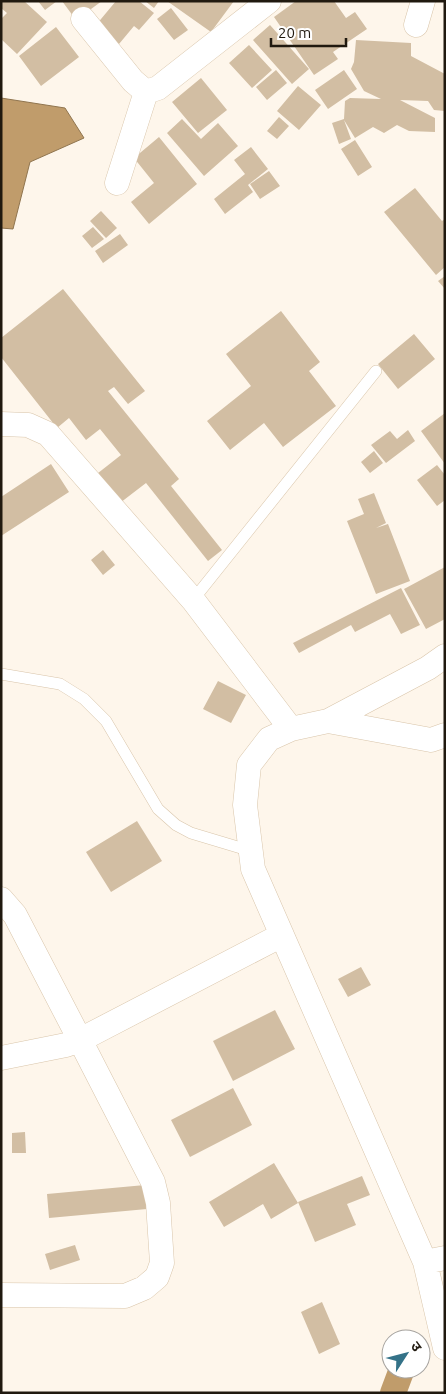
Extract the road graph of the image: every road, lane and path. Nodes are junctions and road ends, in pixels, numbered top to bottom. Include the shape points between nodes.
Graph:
1 (269, 1) edge
2 (423, 1) edge
3 (83, 20) dead end
4 (416, 25) dead end
5 (146, 92) junction
6 (117, 183) dead end
7 (376, 372) dead end
8 (1, 424) edge
9 (193, 600) junction
10 (445, 656) edge
11 (1, 674) edge
12 (328, 721) junction
13 (291, 728) junction
14 (445, 735) edge
15 (250, 851) junction
16 (1, 899) edge
17 (282, 934) junction
18 (80, 1040) junction
19 (1, 1058) edge
20 (435, 1260) edge
21 (1, 1295) edge
22 (445, 1348) edge

1 - 5 street via 158,88
2 - 4 street
3 - 5 street via 133,81
5 - 6 street
7 - 9 lane
8 - 9 street via 28,425 48,434
9 - 13 street
10 - 12 street
11 - 15 lane via 60,684 84,699 106,721 158,809 191,833
12 - 13 street
12 - 14 street via 431,740
13 - 15 street via 269,738 249,765 244,805
15 - 17 street via 253,869
16 - 18 street via 15,915
17 - 18 street
17 - 20 street
18 - 19 street via 66,1046
18 - 21 street via 153,1182 158,1203 162,1263 157,1277 144,1288 125,1296
20 - 22 street

